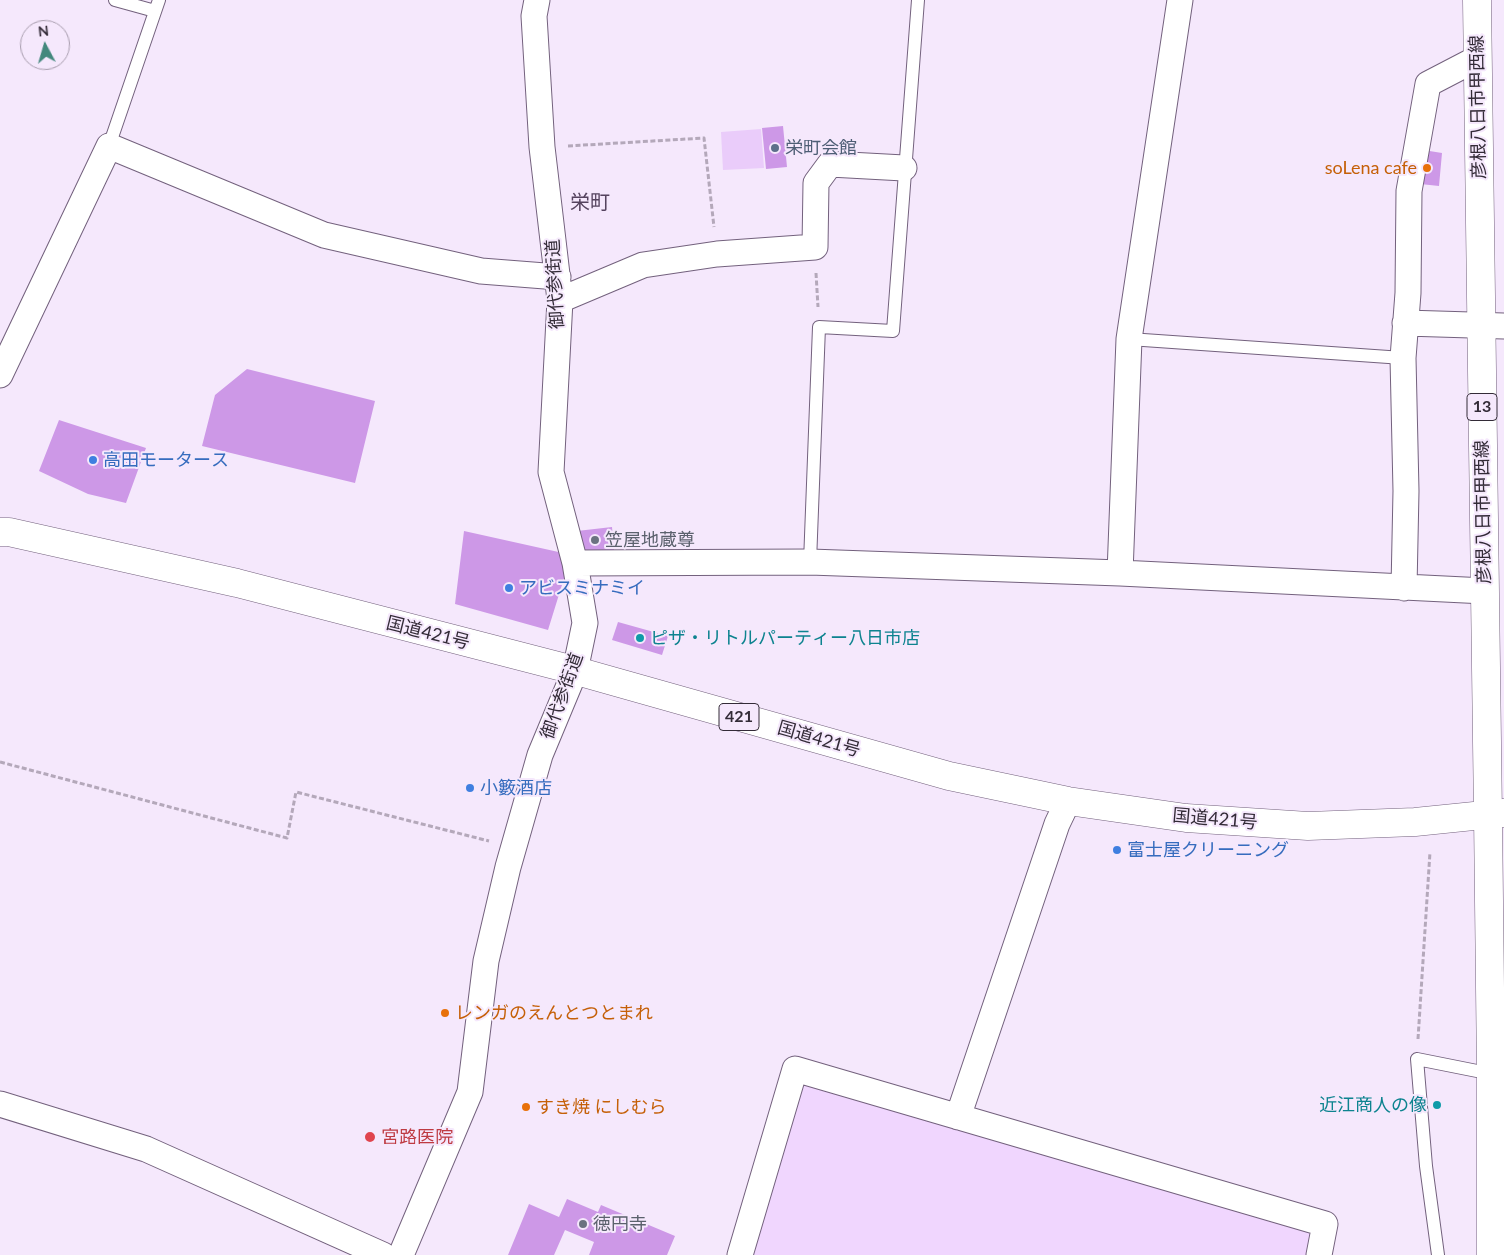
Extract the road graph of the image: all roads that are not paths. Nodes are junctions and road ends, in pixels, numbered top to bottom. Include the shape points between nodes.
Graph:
1 (115, 0) edge
2 (537, 0) edge
3 (918, 0) edge
4 (1180, 0) edge
5 (1477, 0) edge
6 (157, 6) edge
7 (1478, 58) junction
8 (109, 146) junction
9 (904, 168) junction
10 (559, 289) junction
11 (1405, 323) junction
12 (1492, 326) edge
13 (1129, 339) junction
14 (1403, 358) junction
15 (0, 375) edge
16 (0, 532) edge
17 (810, 562) junction
18 (575, 563) junction
19 (1120, 572) junction
20 (1404, 588) junction
21 (1485, 591) junction
22 (575, 671) junction
23 (1068, 801) junction
24 (1496, 814) edge
25 (1498, 1076) edge
26 (0, 1104) edge
27 (958, 1117) junction
28 (384, 1255) edge
29 (401, 1255) edge
30 (740, 1255) edge
31 (1320, 1255) edge
32 (1438, 1255) edge
33 (1491, 1255) edge

1 - 6 lane
2 - 10 street, 御代参街道 via 534,16 542,147
3 - 9 lane
4 - 13 street
5 - 7 main road, 彦根八日市甲西線 / 13
6 - 8 lane
7 - 11 street via 1428,84 1409,191
7 - 12 main road, 彦根八日市甲西線 / 13
8 - 10 street via 324,235
8 - 15 street
9 - 10 street via 830,164 816,183 815,248 717,254 644,265
9 - 17 lane via 893,331 819,327
10 - 18 street, 御代参街道 via 551,472
11 - 12 street
11 - 14 street
12 - 21 main road, 彦根八日市甲西線 / 13
13 - 14 lane
13 - 19 street
14 - 20 street
16 - 22 main road, 国道421号 / 421 via 237,583
17 - 18 street
17 - 19 street
18 - 22 street, 御代参街道 via 585,623
19 - 20 street
20 - 21 street
21 - 24 main road, 彦根八日市甲西線 / 13
22 - 23 main road, 国道421号 / 421 via 949,776
22 - 29 street, 御代参街道 via 540,755 513,848 486,961 470,1092
23 - 24 main road, 国道421号 / 421 via 1186,818 1308,826 1415,822
23 - 27 street via 1057,824
24 - 25 main road, 彦根八日市甲西線
25 - 32 lane via 1417,1059
25 - 33 main road, 彦根八日市甲西線
26 - 28 street via 146,1149
27 - 30 street via 795,1069
27 - 31 street via 1325,1224

